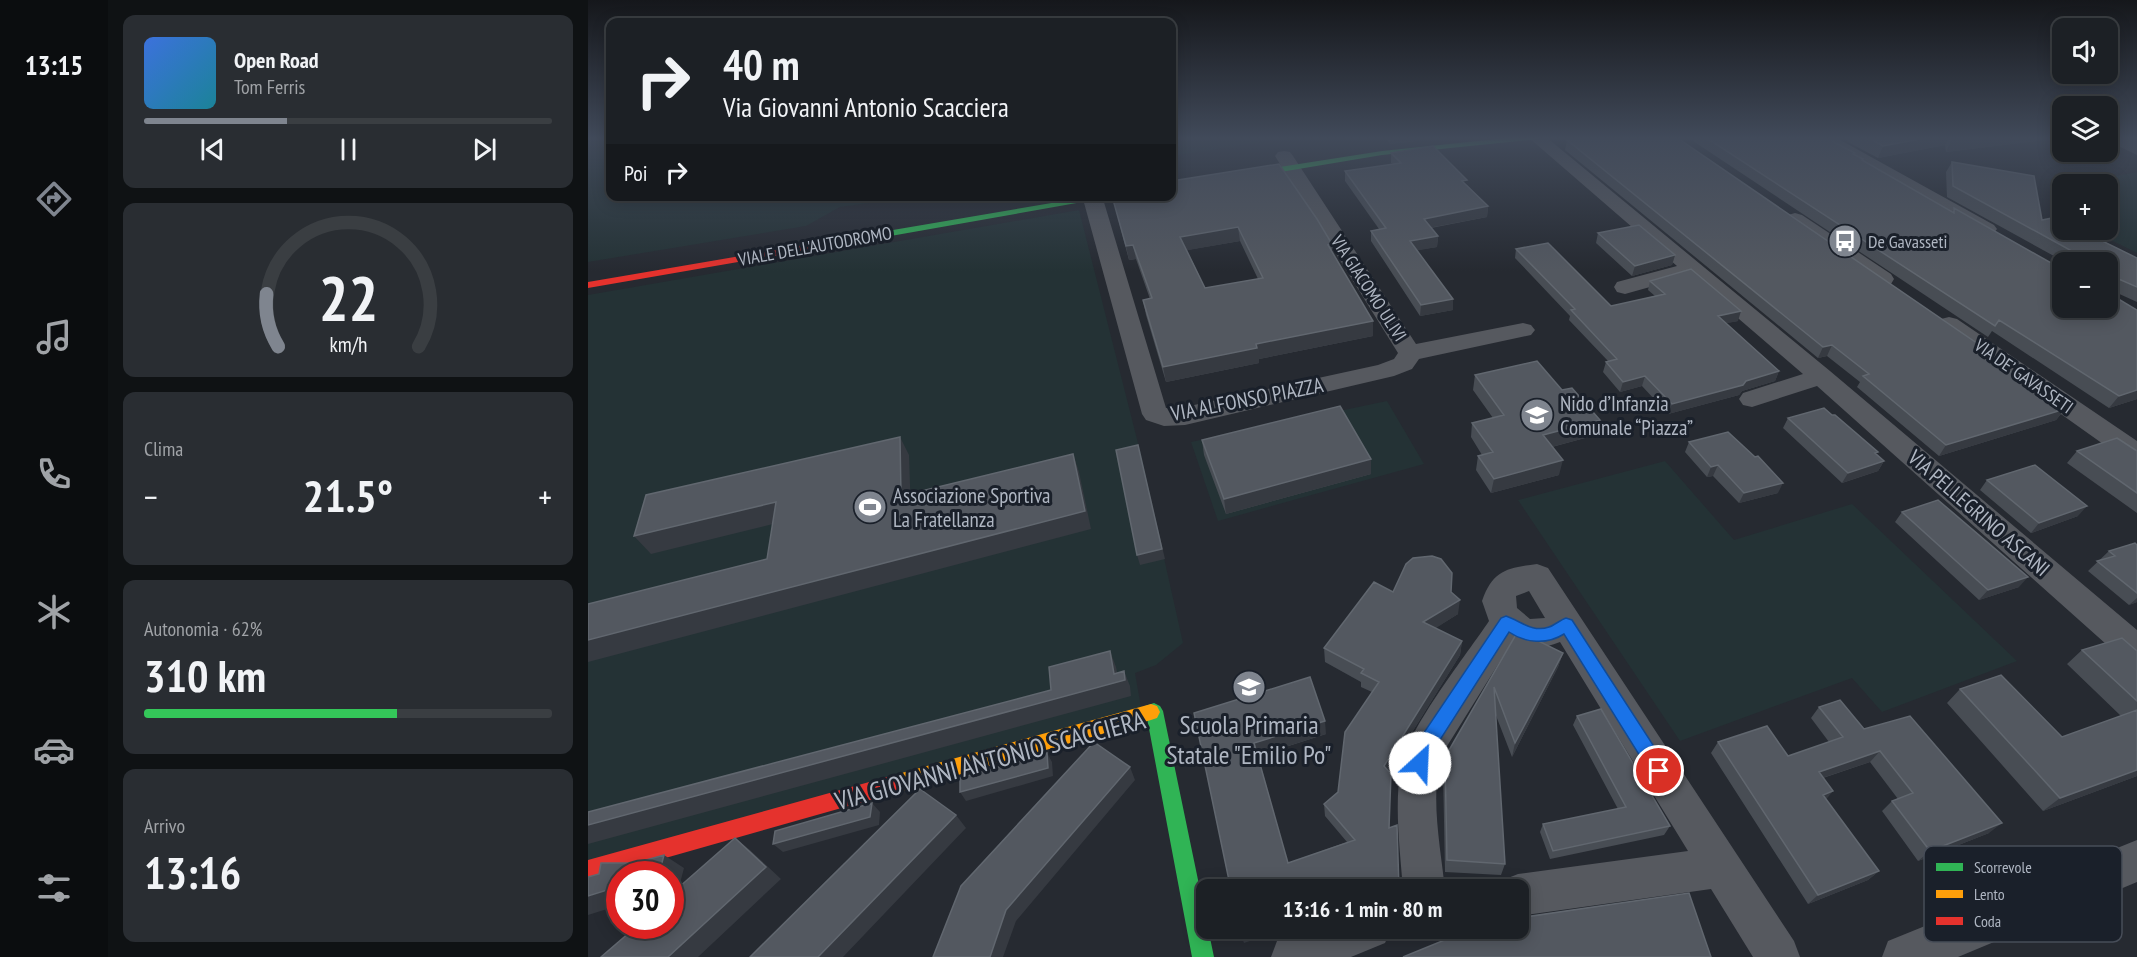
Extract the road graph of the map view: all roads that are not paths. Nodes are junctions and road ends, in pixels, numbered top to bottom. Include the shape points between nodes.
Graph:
1 (1197, 182) edge
2 (1301, 182) edge
3 (1591, 182) edge
4 (1902, 182) edge
5 (1176, 186) edge
6 (1037, 201) edge
7 (1103, 201) edge
8 (1776, 206) edge
9 (843, 236) junction
10 (2000, 237) edge
11 (1694, 268) junction
12 (588, 274) edge
13 (588, 285) edge
14 (1625, 287) dead end
15 (1901, 291) edge
16 (1931, 312) edge
17 (1523, 330) dead end
18 (1410, 353) junction
19 (1821, 376) junction
20 (1752, 399) dead end
21 (2137, 454) edge
22 (1506, 622) junction
23 (1566, 624) junction
24 (2137, 651) edge
25 (2137, 861) edge
26 (1720, 867) junction
27 (2122, 867) edge
28 (588, 870) edge
29 (1423, 879) edge
30 (1529, 893) edge
31 (1341, 939) edge
32 (1941, 942) edge
33 (1203, 957) edge
34 (1293, 957) edge
35 (1778, 957) edge
36 (1905, 957) edge

1 - 5 street
2 - 18 street, VIA GIACOMO ULIVI
3 - 11 street, VIA PELLEGRINO ASCANI
4 - 10 street
6 - 9 street, VIALE DELL'AUTODROMO
7 - 18 street, VIA ALFONSO PIAZZA via 1155,414 1185,416 1385,371 1403,364
8 - 15 street
9 - 12 street, VIALE DELL'AUTODROMO
9 - 13 street, VIALE DELL'AUTODROMO
11 - 14 street
11 - 19 street, VIA PELLEGRINO ASCANI
16 - 21 street, VIA DE’ GAVASSETI
17 - 18 street, VIA GIACOMO ULIVI
19 - 20 street
19 - 24 street, VIA PELLEGRINO ASCANI
22 - 23 street via 1520,632 1537,635 1553,633
22 - 23 street via 1497,600 1501,589 1510,581 1537,577
22 - 29 street via 1430,740 1420,763 1417,798
23 - 26 street
25 - 27 street
26 - 30 street
26 - 35 street
28 - 33 street, VIA GIOVANNI ANTONIO SCACCIERA via 1154,711
31 - 34 street
32 - 36 street

